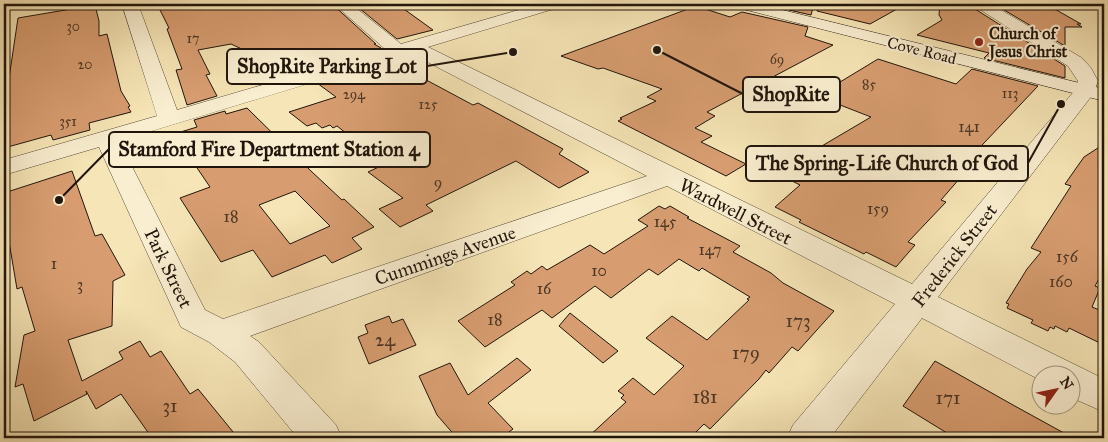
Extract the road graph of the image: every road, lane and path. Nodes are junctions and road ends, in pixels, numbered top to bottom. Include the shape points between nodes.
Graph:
1 (130, 4) edge
2 (342, 4) edge
3 (555, 4) edge
4 (740, 4) edge
5 (981, 4) edge
6 (404, 48) junction
7 (1095, 93) edge
8 (169, 119) junction
9 (106, 138) junction
10 (4, 168) edge
11 (668, 177) junction
12 (917, 302) junction
13 (221, 333) junction
14 (1042, 364) edge
15 (1080, 384) edge
16 (1104, 396) edge
17 (322, 438) edge
18 (807, 438) edge

1 - 8 street
2 - 6 street, Wardwell Street
3 - 6 street
4 - 7 street, Cove Road
5 - 7 street via 1075,62
6 - 8 street
6 - 11 street, Wardwell Street
7 - 12 street, Frederick Street
8 - 9 street
9 - 10 street
9 - 13 street, Park Street via 193,318
11 - 12 street, Wardwell Street
11 - 13 street, Cummings Avenue
12 - 14 street, Wardwell Street
12 - 18 street, Frederick Street
13 - 17 street, Park Street via 248,352
15 - 16 street

